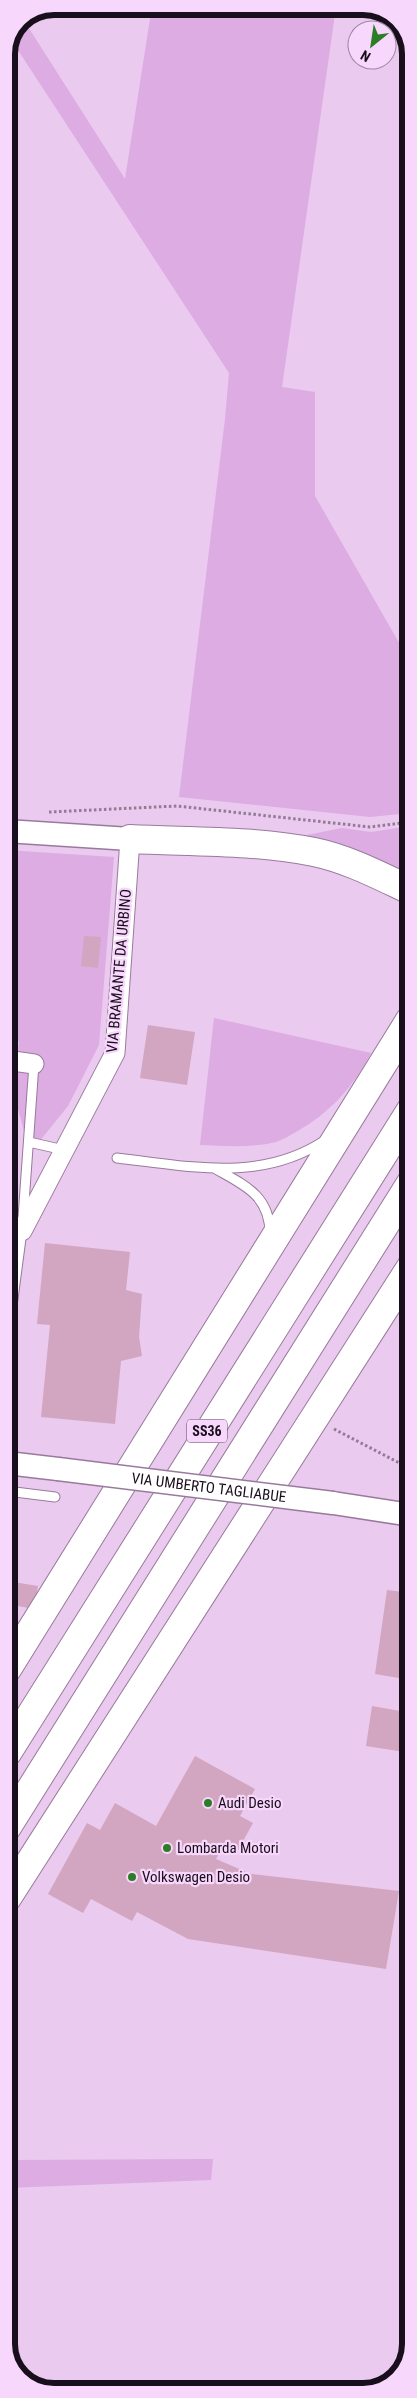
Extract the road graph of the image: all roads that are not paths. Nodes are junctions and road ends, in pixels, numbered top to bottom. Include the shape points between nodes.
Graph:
1 (15, 832) edge
2 (130, 839) junction
3 (402, 886) edge
4 (402, 1033) edge
5 (15, 1061) edge
6 (34, 1064) joint
7 (402, 1123) edge
8 (343, 1129) junction
9 (29, 1142) junction
10 (64, 1150) junction
11 (117, 1158) dead end
12 (214, 1168) junction
13 (402, 1197) edge
14 (22, 1231) junction
15 (270, 1249) junction
16 (15, 1280) edge
17 (402, 1280) edge
18 (15, 1464) edge
19 (15, 1492) edge
20 (55, 1497) dead end
21 (402, 1514) edge
22 (15, 1656) edge
23 (15, 1740) edge
24 (15, 1814) edge
25 (15, 1885) edge

1 - 2 street
2 - 3 highway via 277,847 316,853 361,867
2 - 10 street, VIA BRAMANTE DA URBINO via 114,1053
4 - 8 highway
5 - 6 street, VIA BRAMANTE DA URBINO
6 - 9 lane, VIA BRAMANTE DA URBINO
7 - 23 highway, SS36
8 - 12 lane via 310,1150 257,1168
8 - 15 highway
9 - 10 lane
9 - 14 lane, VIA BRAMANTE DA URBINO
10 - 14 street, VIA BRAMANTE DA URBINO
11 - 12 lane
12 - 15 lane via 247,1187 264,1204 270,1230
13 - 24 highway, SS36
14 - 16 lane, VIA BRAMANTE DA URBINO
15 - 22 highway
17 - 25 highway
18 - 21 street, VIA UMBERTO TAGLIABUE, bridge
19 - 20 lane

